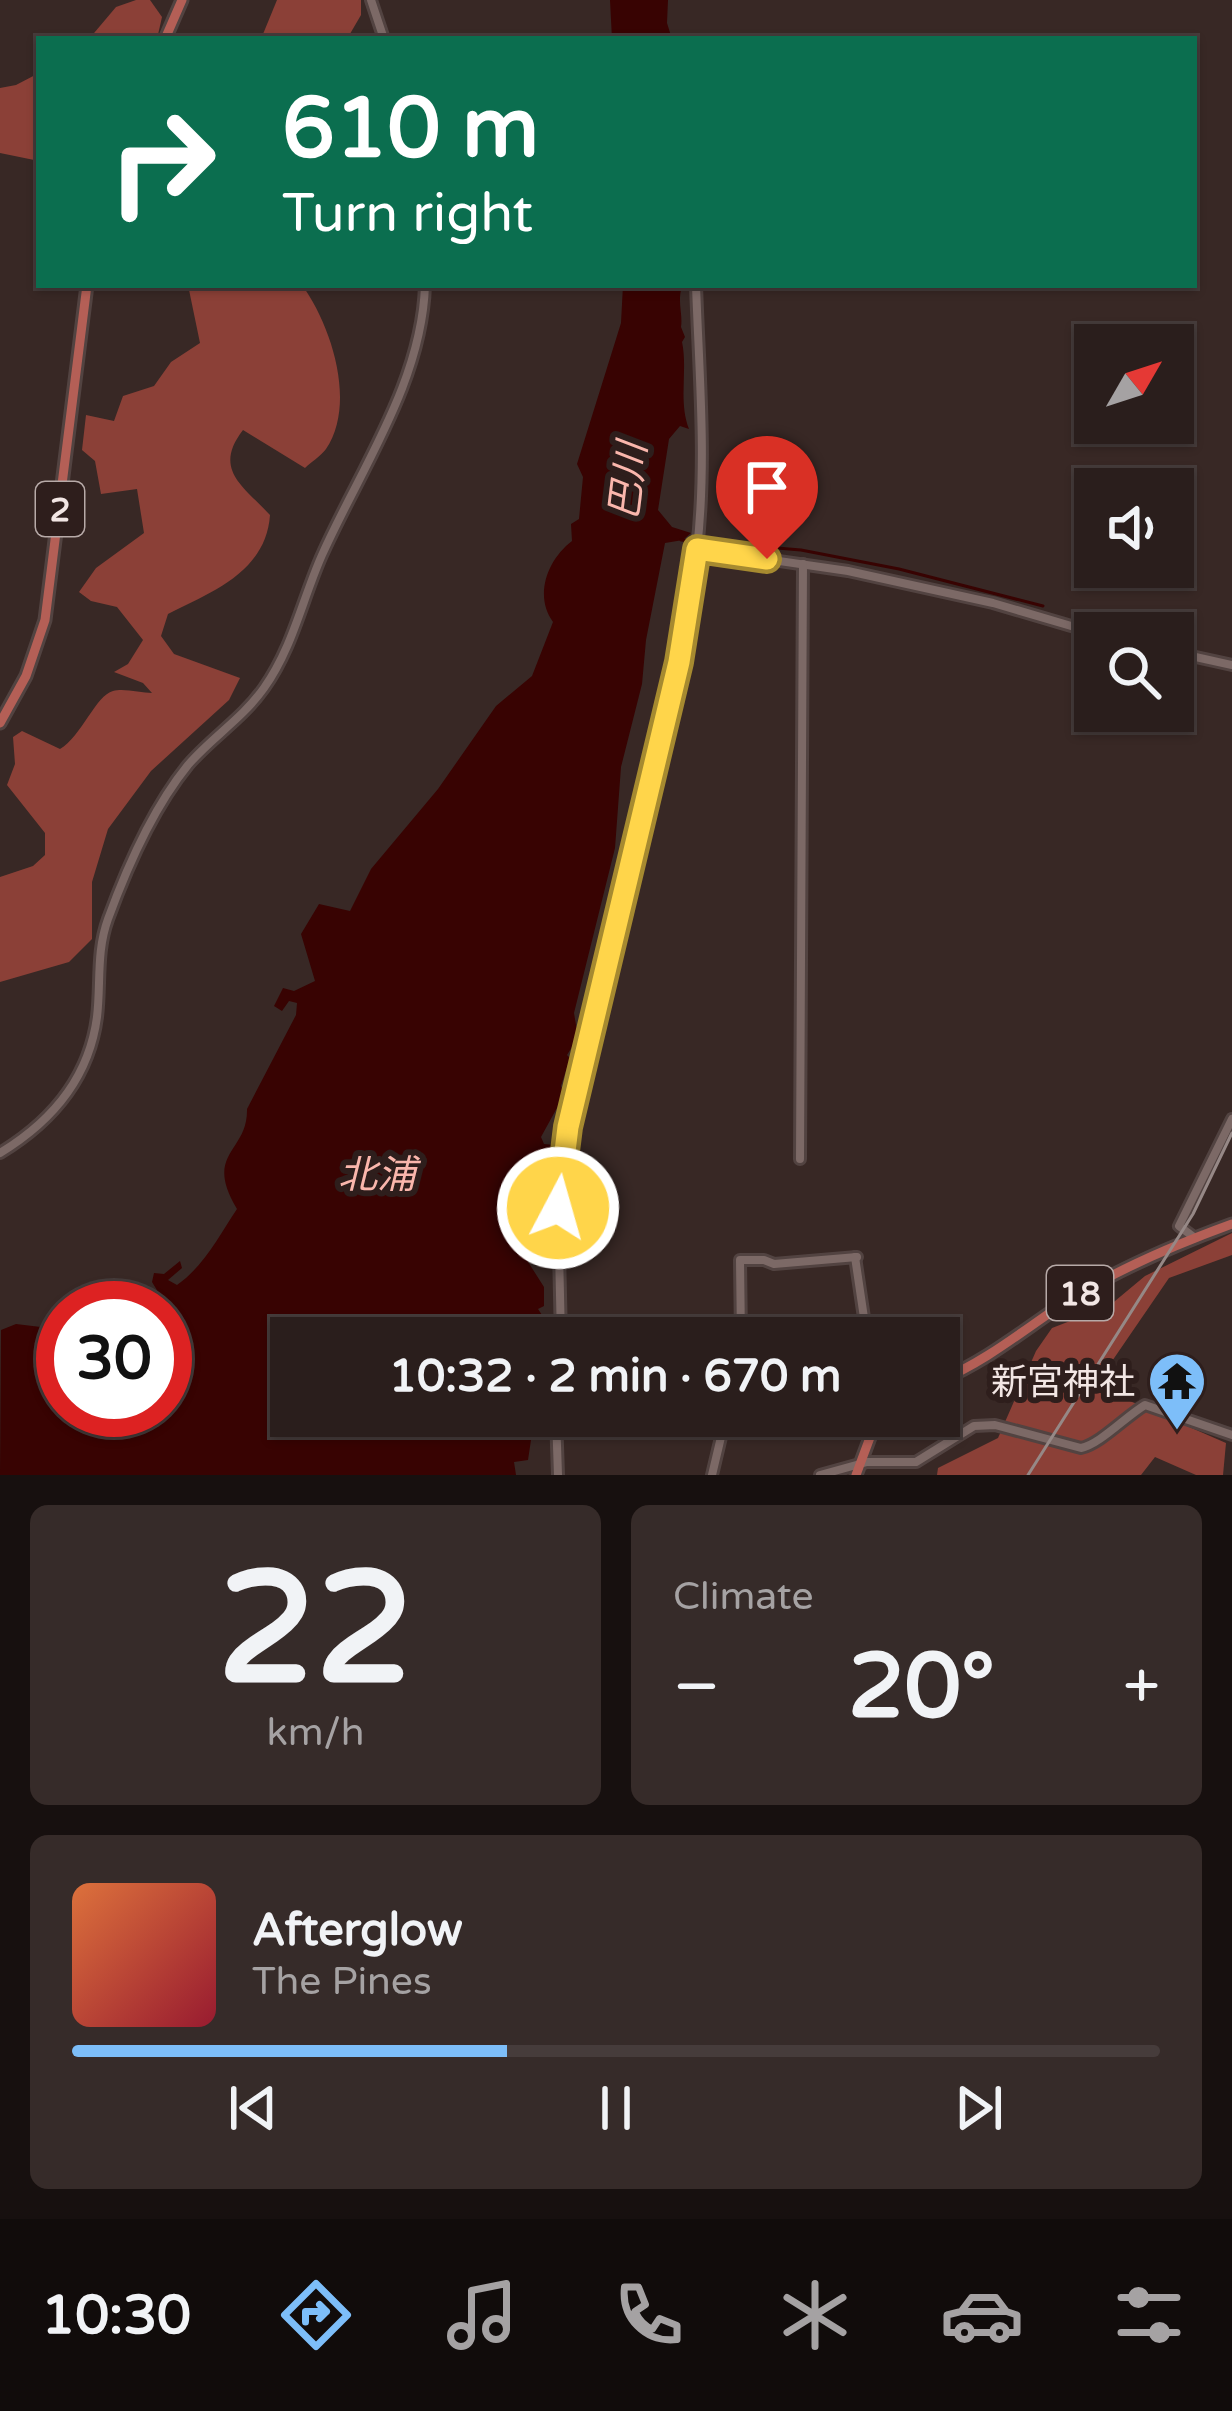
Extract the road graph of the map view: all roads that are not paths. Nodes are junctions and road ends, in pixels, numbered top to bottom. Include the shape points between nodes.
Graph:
1 (182, 0) edge
2 (371, 0) edge
3 (166, 36) edge
4 (383, 36) edge
5 (87, 288) edge
6 (425, 288) edge
7 (696, 288) edge
8 (697, 542) junction
9 (803, 564) junction
10 (1074, 627) edge
11 (1194, 657) edge
12 (1232, 665) edge
13 (0, 723) edge
14 (1232, 1119) edge
15 (0, 1153) edge
16 (800, 1159) dead end
17 (1232, 1224) edge
18 (1195, 1238) junction
19 (561, 1317) edge
20 (741, 1317) edge
21 (863, 1317) edge
22 (960, 1372) edge
23 (1232, 1435) edge
24 (557, 1437) edge
25 (721, 1437) edge
26 (870, 1437) edge
27 (858, 1469) edge
28 (558, 1475) edge
29 (712, 1475) edge
30 (820, 1475) edge

1 - 3 main road
2 - 4 street
5 - 13 main road, 2 via 45,620
6 - 15 street via 424,322 405,384 321,557 285,655 235,724 166,796 107,920 84,1067 44,1121
7 - 8 street
8 - 9 street
8 - 19 street via 679,662 565,1146
9 - 10 street
9 - 16 street
11 - 12 street
14 - 18 street via 1179,1226
17 - 18 main road, 18
18 - 22 main road, 18 via 1078,1295
20 - 21 street via 740,1260 856,1257
23 - 27 street via 1145,1405 1081,1448 987,1424 916,1462
24 - 28 street
25 - 29 street
26 - 27 main road
27 - 30 street

